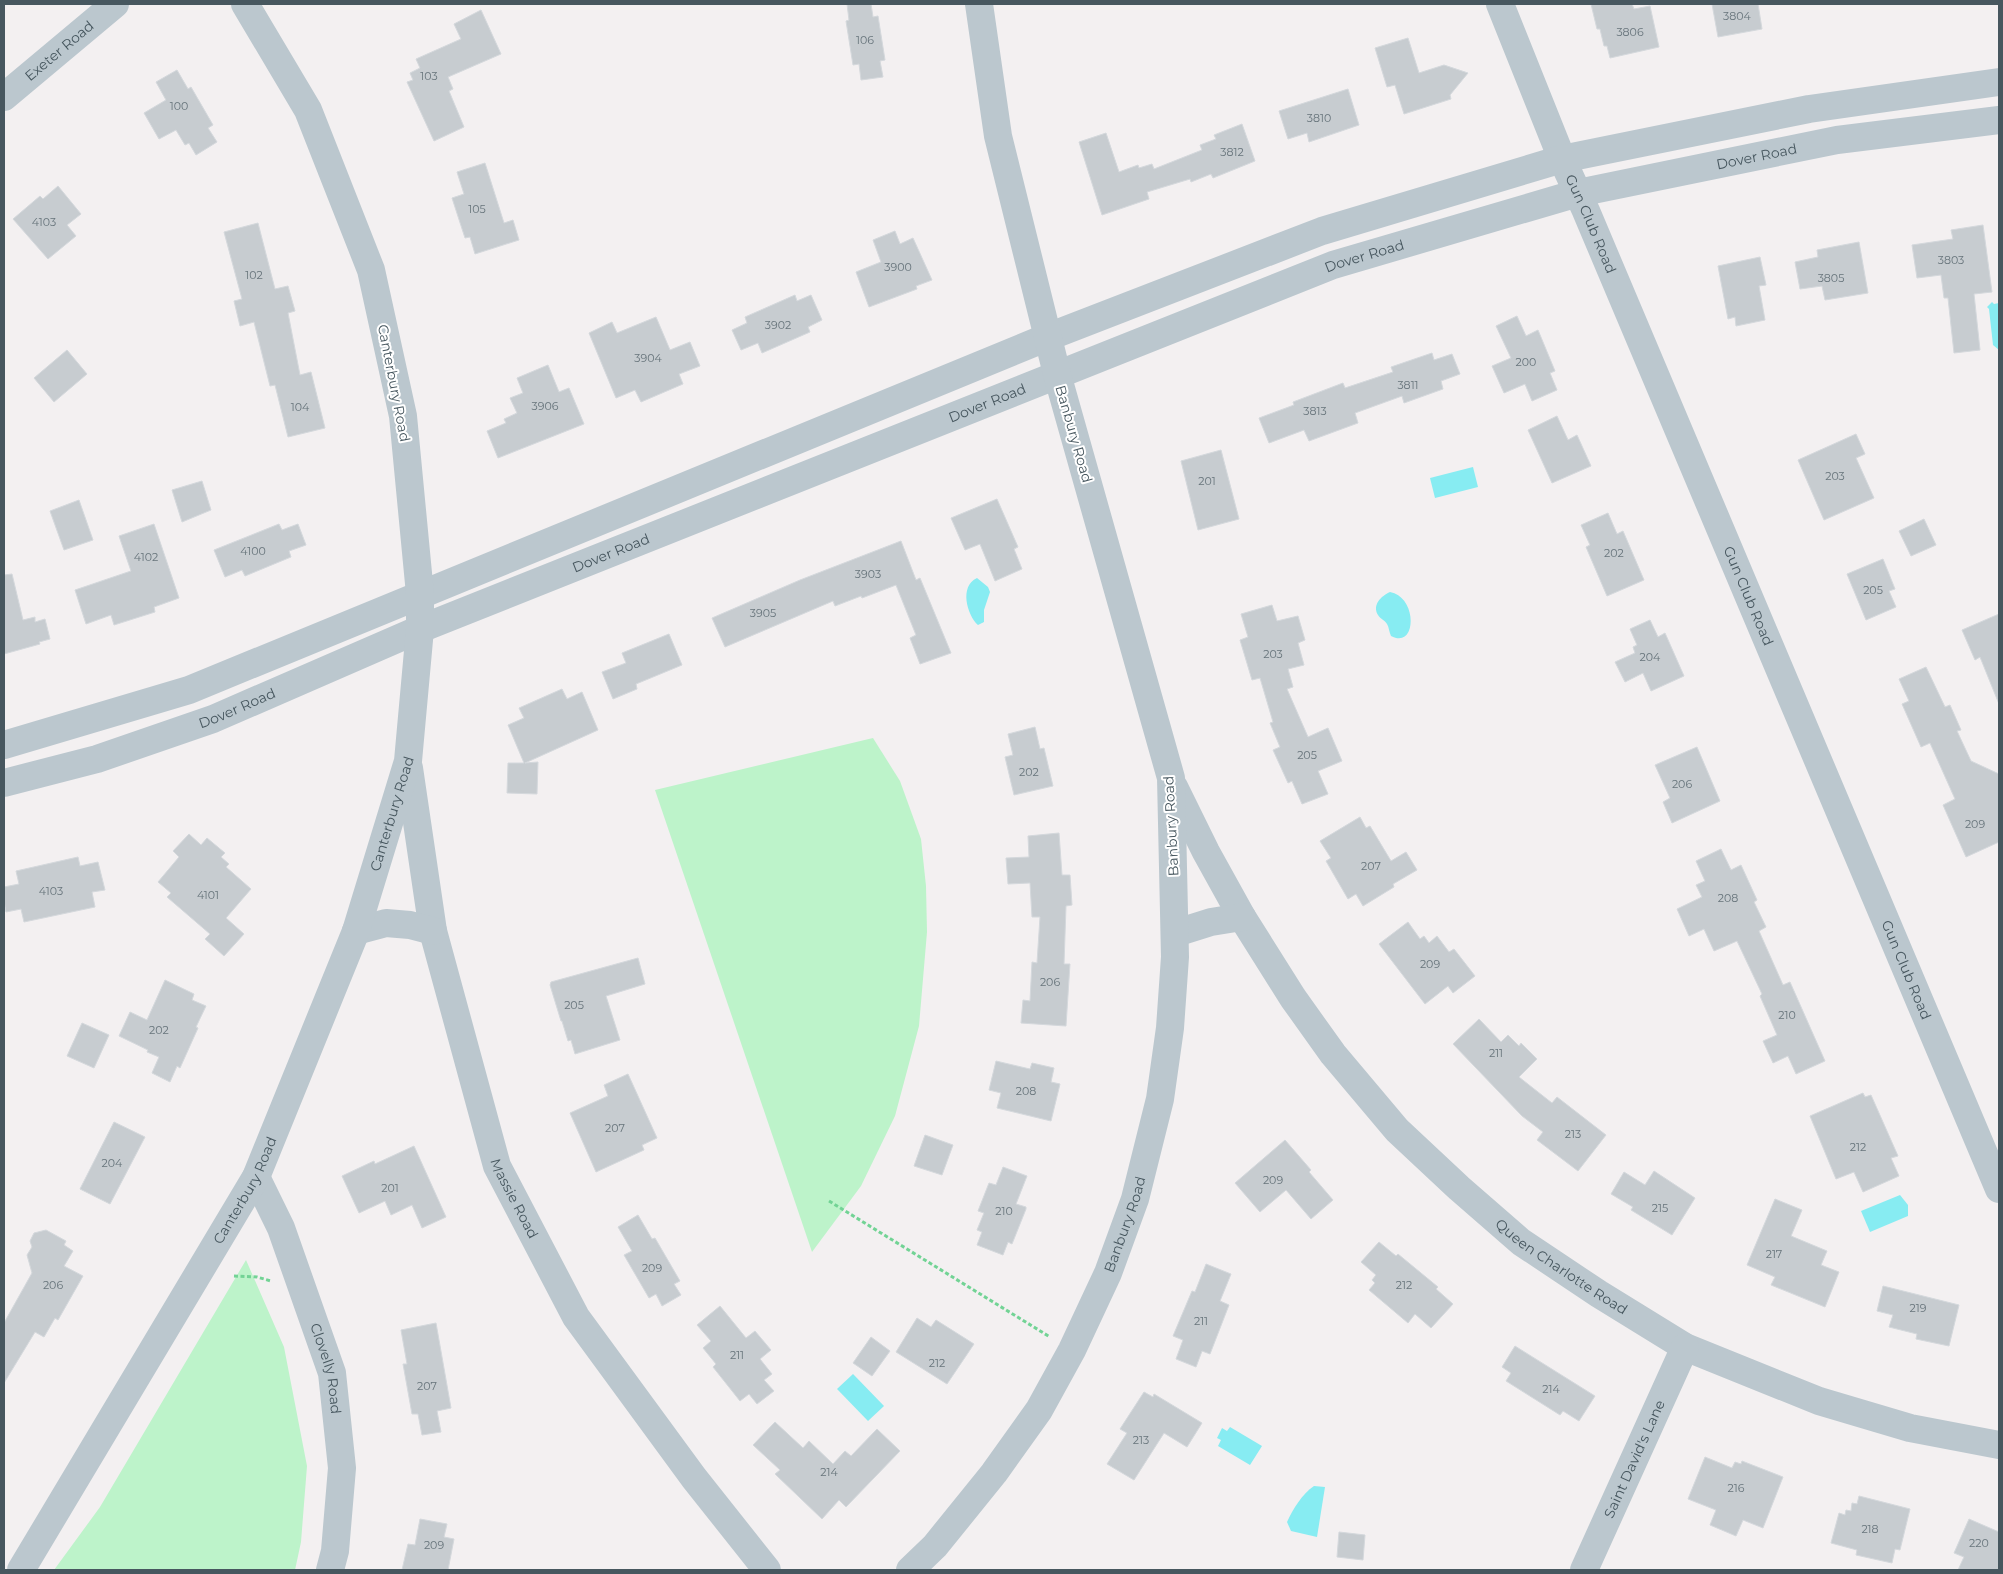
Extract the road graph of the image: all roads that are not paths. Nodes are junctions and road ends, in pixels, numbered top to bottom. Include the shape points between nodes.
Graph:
1 (115, 4) edge
2 (245, 4) edge
3 (979, 4) edge
4 (1500, 4) edge
5 (1999, 82) edge
6 (4, 97) edge
7 (1999, 120) edge
8 (1562, 159) junction
9 (1578, 193) junction
10 (1048, 337) junction
11 (1057, 374) junction
12 (420, 594) junction
13 (420, 629) junction
14 (4, 745) edge
15 (408, 761) junction
16 (1170, 778) junction
17 (4, 783) edge
18 (1242, 917) junction
19 (356, 931) junction
20 (433, 931) junction
21 (1176, 933) junction
22 (256, 1177) junction
23 (1999, 1189) edge
24 (1685, 1347) junction
25 (1999, 1445) edge
26 (20, 1570) edge
27 (330, 1570) edge
28 (767, 1570) edge
29 (910, 1570) edge
30 (1584, 1570) edge

1 - 6 street, Exeter Road
2 - 12 street, Canterbury Road via 308,110 371,270 403,416
3 - 10 street, Banbury Road via 998,136
4 - 8 street, Gun Club Road
5 - 8 street via 1809,109
7 - 9 street, Dover Road via 1837,140
8 - 9 street, Gun Club Road
8 - 10 street via 1322,231
9 - 11 street, Dover Road via 1333,265
9 - 23 street, Gun Club Road
10 - 11 street, Banbury Road
10 - 12 street
11 - 13 street, Dover Road
11 - 16 street, Banbury Road
12 - 13 street, Canterbury Road
12 - 14 street via 189,690
13 - 15 street, Canterbury Road
13 - 17 street, Dover Road via 212,719 97,759
15 - 19 street, Canterbury Road
15 - 20 street, Massie Road
16 - 18 street, Queen Charlotte Road
16 - 21 street, Banbury Road
18 - 21 street
18 - 24 street, Queen Charlotte Road via 1292,998 1333,1054 1397,1130 1521,1242
19 - 20 street via 386,924
19 - 22 street, Canterbury Road
20 - 28 street, Massie Road via 497,1166 576,1317 694,1478
21 - 29 street, Banbury Road via 1170,1028 1158,1108 1135,1199 1108,1273 1039,1410 994,1473 935,1546
22 - 26 street, Canterbury Road
22 - 27 street, Clovelly Road via 281,1228 332,1373 342,1468 335,1551
24 - 25 street, Queen Charlotte Road via 1819,1401 1910,1428
24 - 30 street, Saint David's Lane

